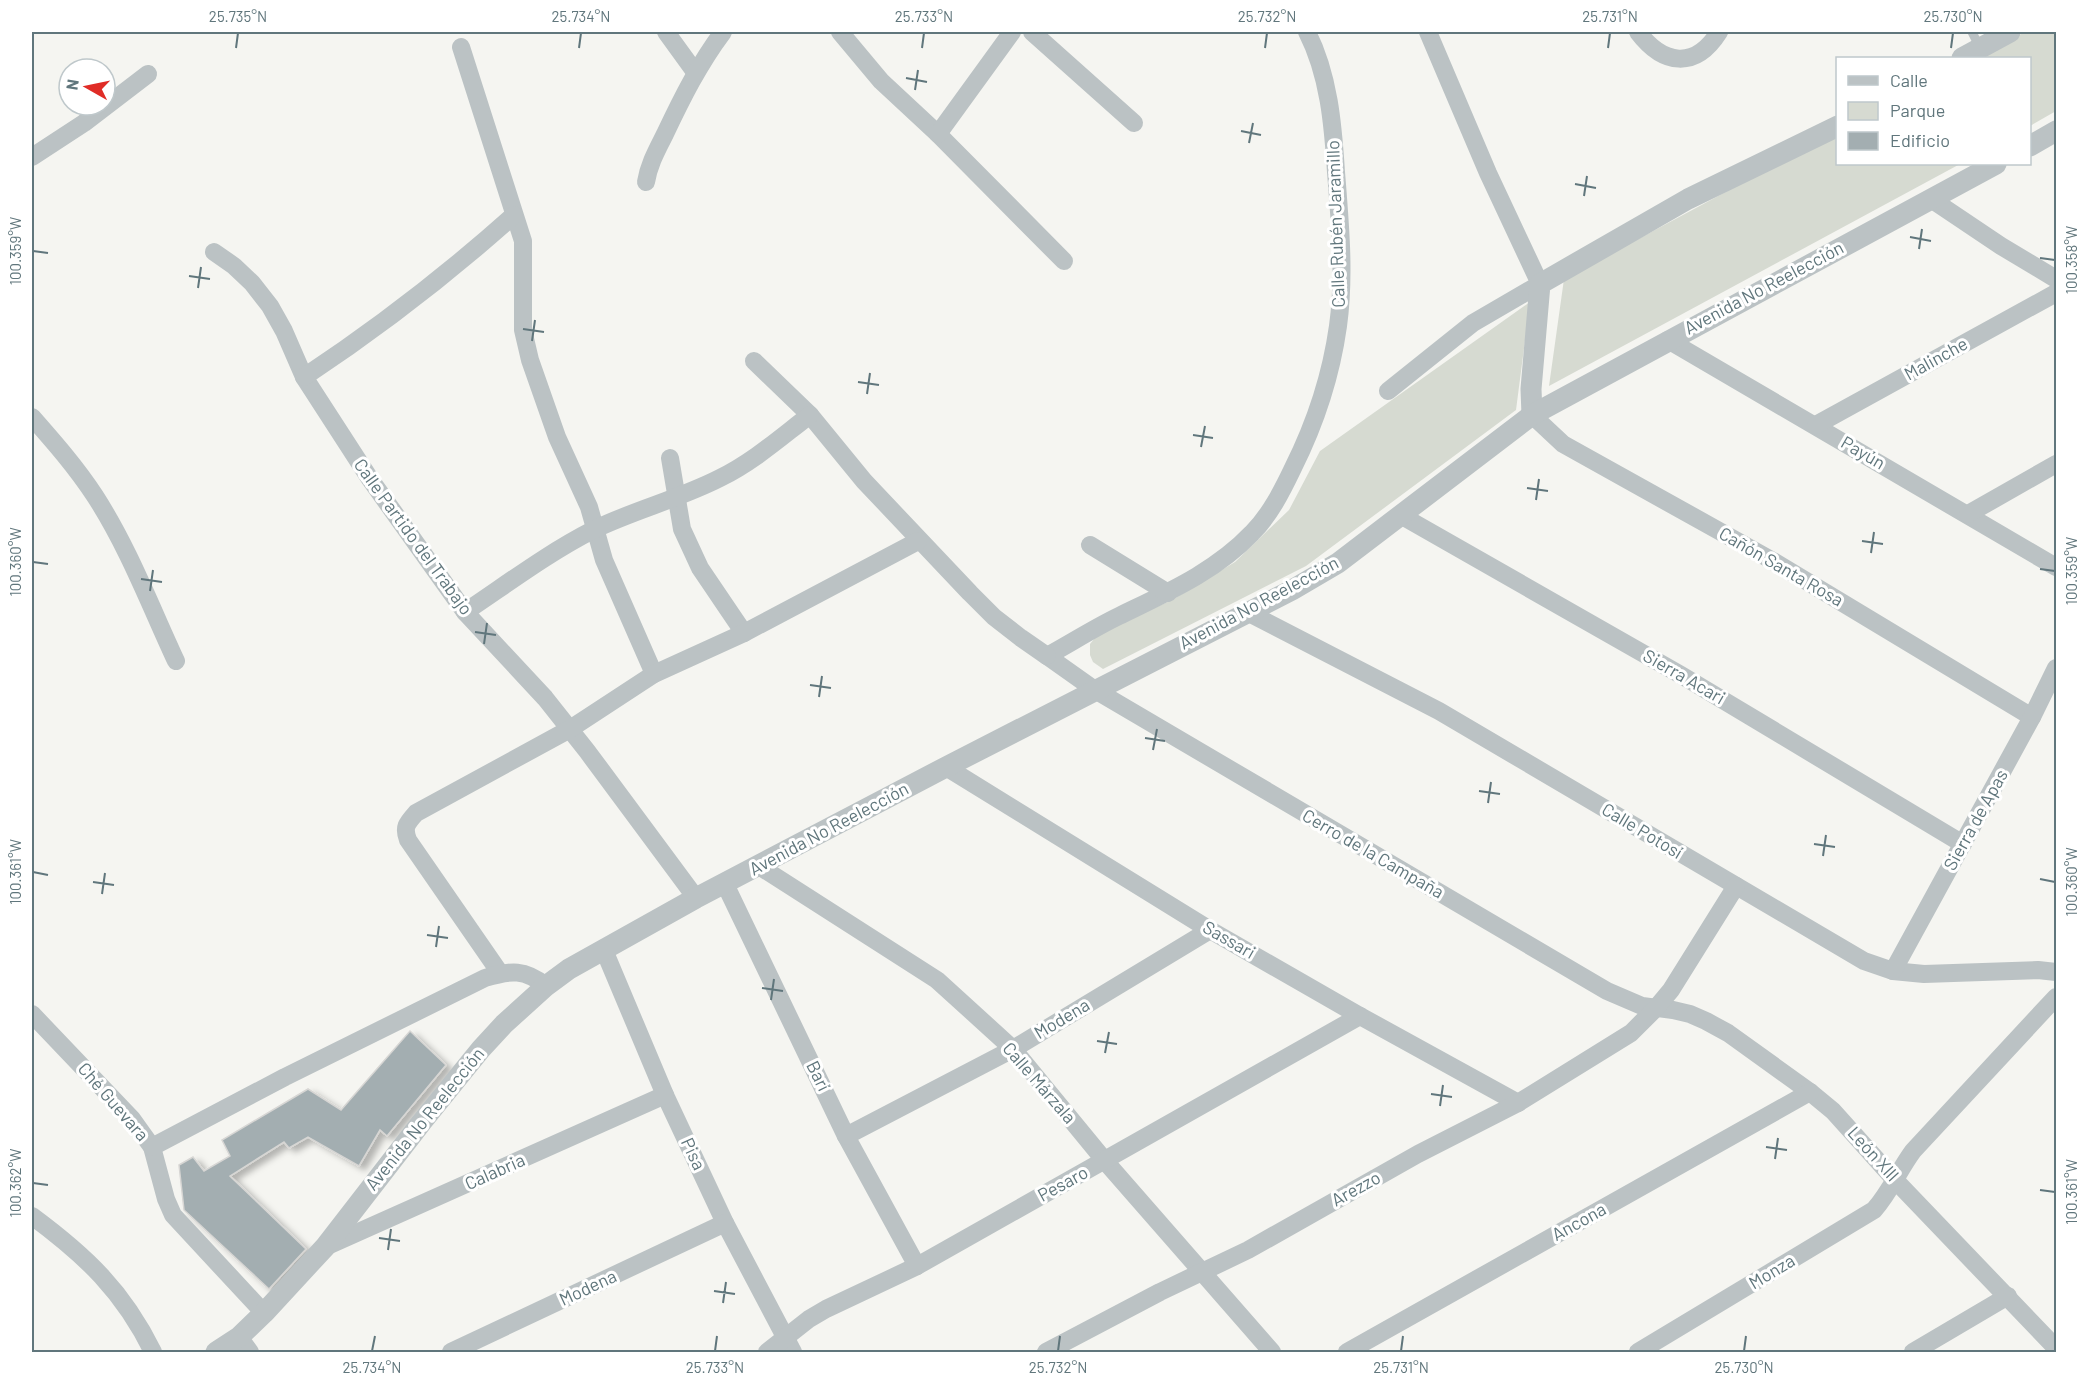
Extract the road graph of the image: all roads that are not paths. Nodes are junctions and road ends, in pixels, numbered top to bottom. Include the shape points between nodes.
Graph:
1 (666, 32) edge
2 (723, 32) edge
3 (840, 32) edge
4 (1012, 32) edge
5 (1032, 32) edge
6 (1307, 32) edge
7 (1428, 32) edge
8 (1638, 32) edge
9 (1719, 32) edge
10 (2010, 32) edge
11 (1971, 46) edge
12 (461, 47) dead end
13 (696, 72) junction
14 (148, 74) dead end
15 (1134, 123) dead end
16 (1836, 127) edge
17 (2056, 131) edge
18 (938, 134) junction
19 (2031, 145) edge
20 (32, 157) edge
21 (1994, 165) edge
22 (646, 182) dead end
23 (1931, 199) junction
24 (514, 215) junction
25 (214, 252) dead end
26 (1064, 261) dead end
27 (2056, 279) edge
28 (1540, 284) junction
29 (2056, 293) edge
30 (1668, 340) junction
31 (754, 361) dead end
32 (304, 377) junction
33 (1389, 391) dead end
34 (810, 415) junction
35 (1532, 415) junction
36 (32, 417) edge
37 (1816, 425) junction
38 (670, 458) dead end
39 (2056, 464) edge
40 (676, 499) junction
41 (1968, 514) junction
42 (1402, 516) junction
43 (595, 529) junction
44 (918, 540) junction
45 (1090, 545) dead end
46 (2056, 567) edge
47 (1168, 593) junction
48 (465, 612) junction
49 (1247, 612) junction
50 (744, 633) junction
51 (1047, 656) junction
52 (176, 661) dead end
53 (2056, 669) edge
54 (654, 674) junction
55 (1095, 690) junction
56 (2032, 717) junction
57 (570, 729) junction
58 (946, 767) junction
59 (1963, 844) junction
60 (759, 866) junction
61 (725, 884) junction
62 (1736, 886) junction
63 (696, 898) junction
64 (1210, 930) junction
65 (604, 950) junction
66 (1893, 971) junction
67 (2056, 972) edge
68 (500, 973) junction
69 (546, 986) junction
70 (2056, 997) edge
71 (1656, 1008) junction
72 (32, 1014) edge
73 (1360, 1016) junction
74 (1013, 1049) junction
75 (1810, 1092) junction
76 (665, 1095) junction
77 (1518, 1103) junction
78 (846, 1136) junction
79 (152, 1147) junction
80 (1105, 1161) junction
81 (1895, 1180) junction
82 (32, 1216) edge
83 (725, 1222) junction
84 (325, 1247) junction
85 (917, 1266) junction
86 (1202, 1273) junction
87 (2008, 1296) junction
88 (264, 1313) junction
89 (245, 1345) edge
90 (789, 1345) edge
91 (2056, 1348) edge
92 (153, 1353) edge
93 (216, 1353) edge
94 (451, 1353) edge
95 (767, 1353) edge
96 (1046, 1353) edge
97 (1272, 1353) edge
98 (1347, 1353) edge
99 (1638, 1353) edge
100 (1913, 1353) edge

1 - 13 street
2 - 13 street
3 - 18 street via 881,81
4 - 18 street
5 - 15 street
6 - 47 street, Calle Rubén Jaramillo via 1329,99 1337,191 1341,283 1329,368 1305,445 1272,508 1223,560
7 - 28 street
8 - 9 street via 1654,50 1675,58 1693,57
10 - 11 street
12 - 24 street
13 - 22 street via 648,168
14 - 20 street
16 - 28 street via 1688,199
17 - 19 street
18 - 26 street
21 - 23 street, Avenida No Reelección
23 - 27 street
23 - 30 street, Avenida No Reelección
24 - 32 street via 461,262 355,344
24 - 43 street via 523,241 523,330 530,360
25 - 32 street, Calle Partido del Trabajo via 252,283 270,306
28 - 33 street via 1473,323
28 - 35 street
29 - 37 street, Malinche
30 - 35 street, Avenida No Reelección
30 - 37 street, Payún
31 - 34 street
32 - 48 street, Calle Partido del Trabajo
34 - 40 street via 742,466
34 - 44 street
35 - 42 street, Avenida No Reelección
35 - 56 street, Cañón Santa Rosa via 1563,444 1773,561
36 - 52 street via 95,496
37 - 41 street, Payún
38 - 40 street
39 - 41 street
40 - 43 street
40 - 50 street via 682,530 700,568
41 - 46 street, Payún
42 - 49 street, Avenida No Reelección via 1338,562
42 - 59 street, Sierra Acari via 1681,675
43 - 48 street
43 - 54 street via 604,560
44 - 50 street
44 - 51 street via 994,617
45 - 47 street
47 - 51 street, Calle Rubén Jaramillo
48 - 57 street, Calle Partido del Trabajo
49 - 55 street, Avenida No Reelección
49 - 62 street, Calle Potosí via 1439,711
50 - 54 street
51 - 55 street
53 - 56 street, Sierra de Apas
54 - 57 street
55 - 58 street, Avenida No Reelección
55 - 71 street, Cerro de la Campaña via 1607,991
56 - 59 street, Sierra de Apas
57 - 63 street, Calle Partido del Trabajo
57 - 68 street via 416,813 406,824 408,840
58 - 60 street, Avenida No Reelección
58 - 64 street, Sassari
59 - 66 street, Sierra de Apas
60 - 61 street, Avenida No Reelección
60 - 74 street, Calle Márzala via 937,980
61 - 63 street, Avenida No Reelección
61 - 78 street, Barí
62 - 66 street, Calle Potosí via 1864,961
62 - 71 street, Arezzo via 1685,970
63 - 65 street, Avenida No Reelección
64 - 73 street, Sassari
64 - 74 street, Modena
65 - 69 street, Avenida No Reelección
65 - 76 street, Pisa
66 - 67 street, Calle Potosí
68 - 69 street via 522,972
68 - 79 street via 285,1077
69 - 84 street, Avenida No Reelección via 481,1049
70 - 81 street, Monza via 1913,1151
71 - 75 street, León Xlll via 1690,1014 1728,1033
71 - 77 street, Arezzo via 1631,1033
72 - 79 street, Ché Guevara via 132,1119
73 - 77 street, Sassari
73 - 80 street, Pesaro
74 - 78 street, Modena
74 - 80 street, Calle Márzala
75 - 81 street, León Xlll via 1833,1111
75 - 98 street, Ancona
76 - 83 street, Pisa
76 - 84 street, Calabria
77 - 86 street, Arezzo
78 - 85 street, Barí
79 - 88 street, Ché Guevara via 173,1215
80 - 85 street, Pesaro
80 - 86 street, Calle Márzala
81 - 87 street, León Xlll
81 - 99 street, Monza via 1874,1210
82 - 92 street via 87,1260 111,1285
83 - 90 street, Pisa
83 - 94 street, Modena
84 - 88 street, Avenida No Reelección
85 - 90 street, Pesaro via 809,1319
86 - 96 street, Arezzo
86 - 97 street, Calle Márzala
87 - 91 street, León Xlll
87 - 100 street
88 - 89 street, Avenida No Reelección
89 - 93 street, Avenida No Reelección
90 - 95 street, Pesaro

